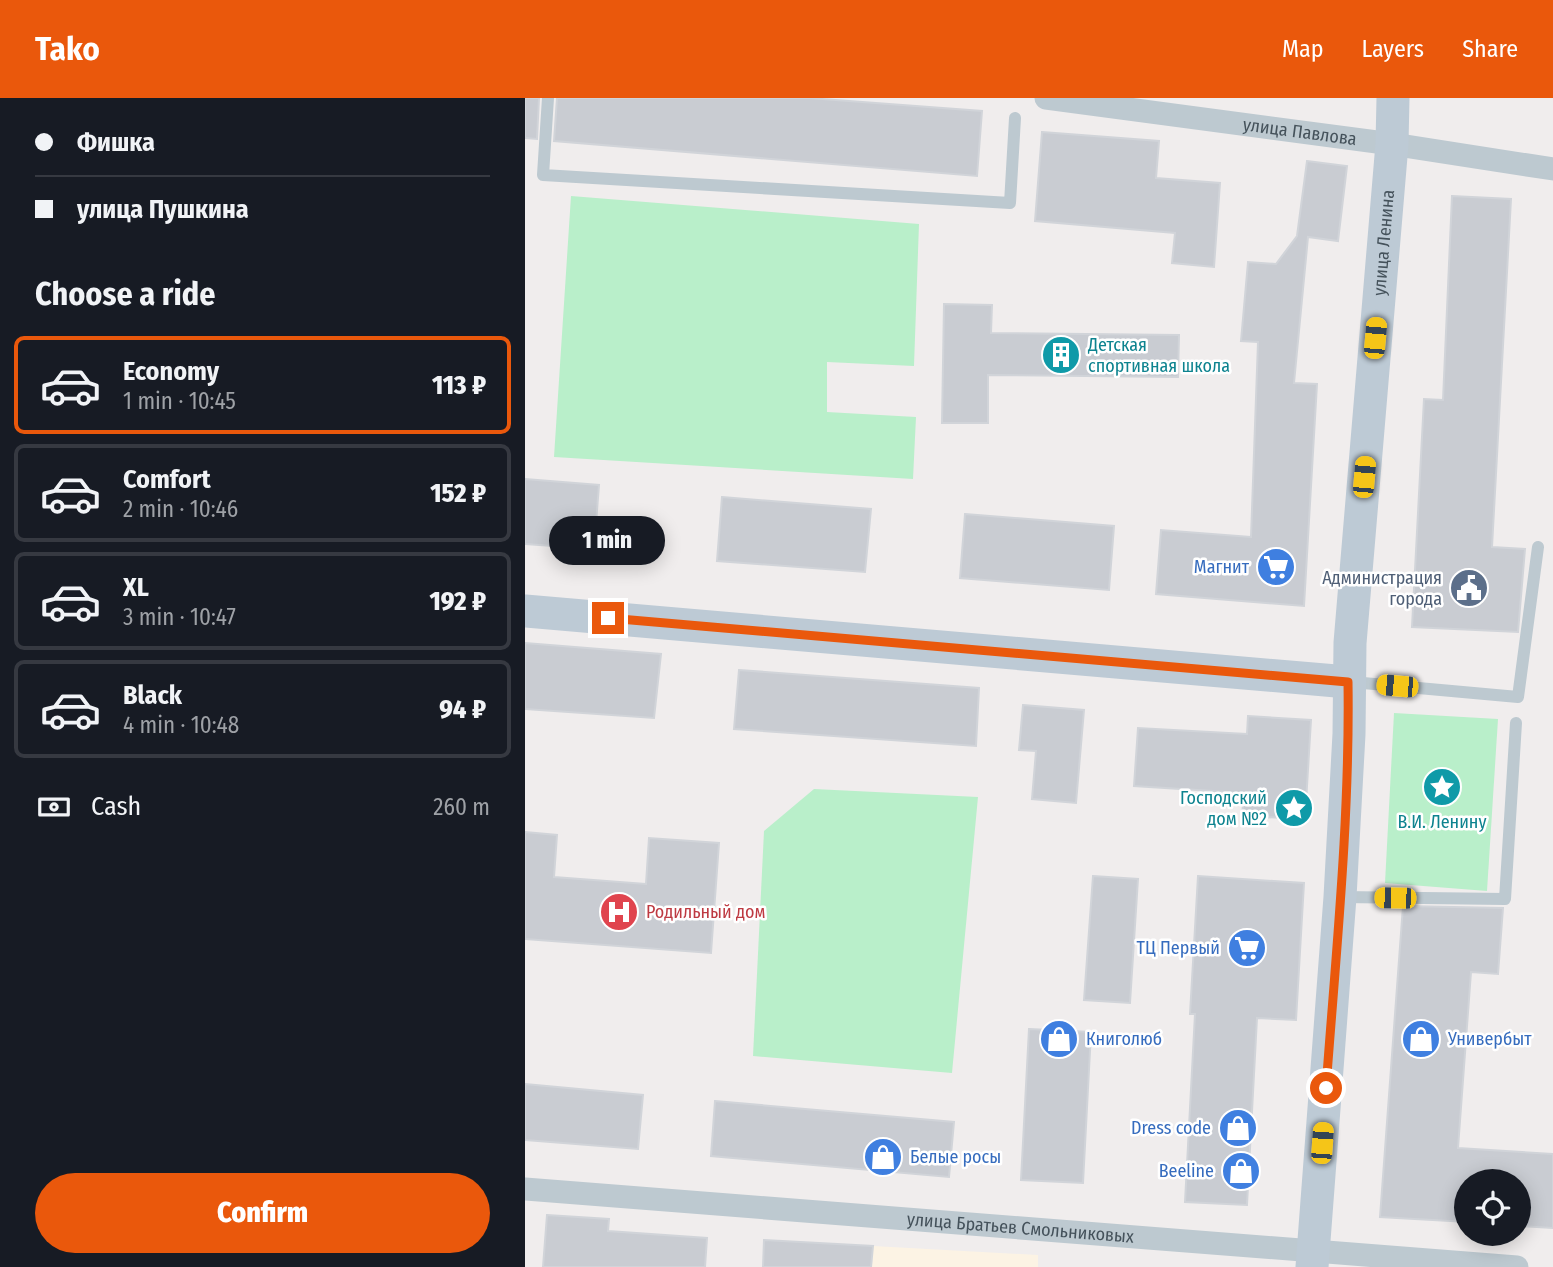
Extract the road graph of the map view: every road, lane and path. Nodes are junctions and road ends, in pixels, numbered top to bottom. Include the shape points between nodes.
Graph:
1 (548, 98) edge
2 (1046, 98) edge
3 (1393, 98) edge
4 (1015, 118) dead end
5 (1392, 144) junction
6 (1553, 169) edge
7 (1538, 547) dead end
8 (525, 611) edge
9 (1348, 682) junction
10 (1516, 723) dead end
11 (1341, 897) junction
12 (525, 1189) edge
13 (1312, 1260) edge
14 (1517, 1267) edge

1 - 4 lane via 543,175 1010,203
2 - 5 street, улица Павлова
3 - 5 main road, улица Ленина
5 - 6 street, улица Павлова
5 - 9 main road, улица Ленина
7 - 9 lane via 1518,697
8 - 9 main road
9 - 11 main road, улица Ленина
10 - 11 lane via 1505,899
11 - 13 main road, улица Ленина
12 - 13 street, улица Братьев Смольниковых
13 - 14 street, улица Братьев Смольниковых

